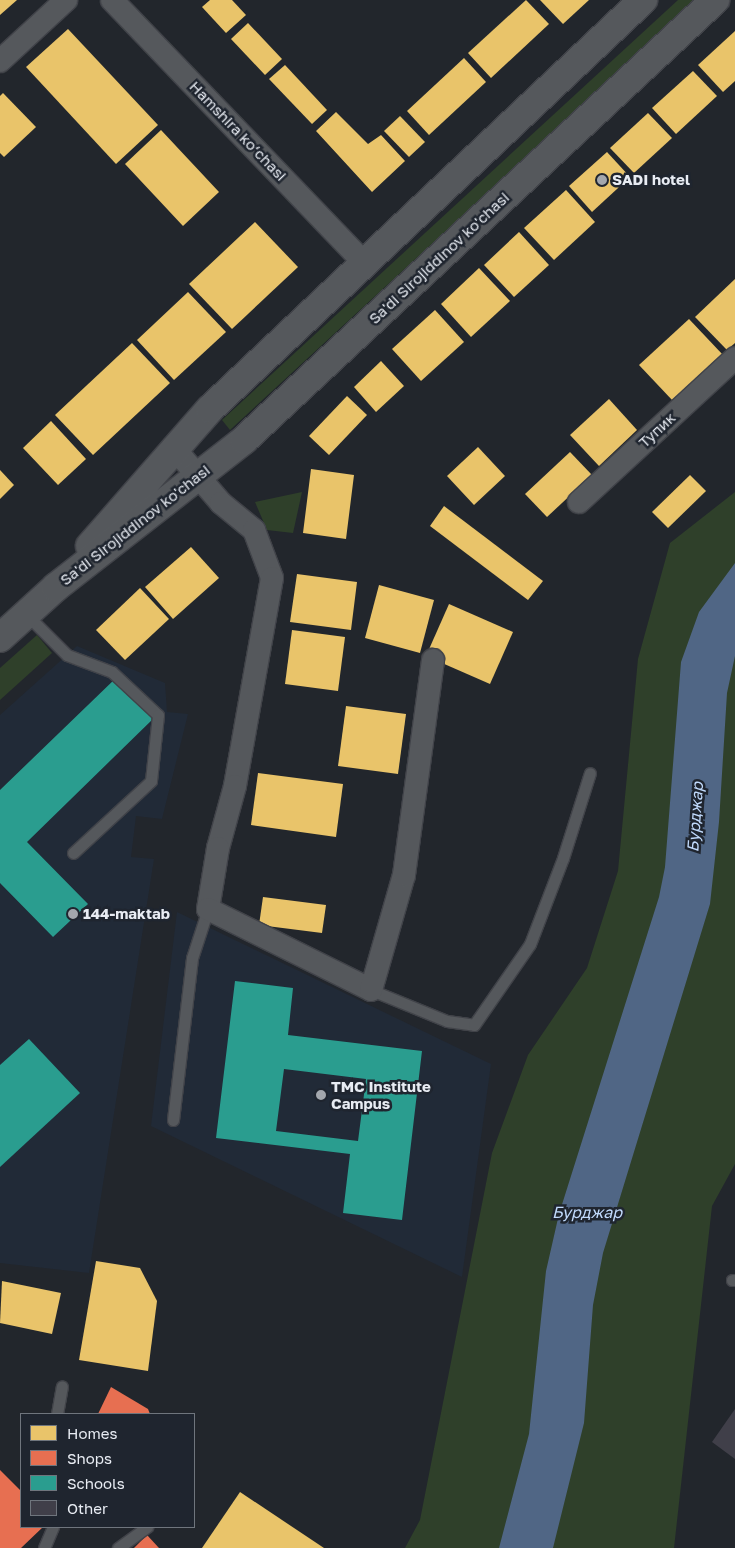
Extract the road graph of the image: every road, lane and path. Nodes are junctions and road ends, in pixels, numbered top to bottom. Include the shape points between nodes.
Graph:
1 (66, 0) edge
2 (112, 0) edge
3 (643, 0) edge
4 (715, 0) edge
5 (0, 61) edge
6 (363, 262) junction
7 (735, 358) edge
8 (173, 447) junction
9 (197, 477) junction
10 (579, 502) dead end
11 (56, 587) junction
12 (26, 614) junction
13 (0, 638) edge
14 (433, 660) dead end
15 (590, 773) dead end
16 (73, 853) dead end
17 (208, 909) junction
18 (371, 990) junction
19 (173, 1120) dead end
20 (62, 1386) dead end
21 (57, 1413) edge
22 (53, 1528) edge
23 (146, 1528) edge
24 (44, 1548) edge
25 (118, 1548) edge

1 - 5 street
2 - 6 street, Hamshira ko‘chasi
3 - 6 street, Sa'di Sirojiddinov ko'chasi
4 - 9 street, Sa'di Sirojiddinov ko'chasi via 244,440
6 - 8 street, Sa'di Sirojiddinov ko'chasi
7 - 10 street, Тупик
8 - 9 street
8 - 11 street, Sa'di Sirojiddinov ko'chasi
9 - 11 street, Sa'di Sirojiddinov ko'chasi
9 - 17 street via 221,503 254,530 272,578 235,786 218,848
11 - 12 street
12 - 13 street
12 - 16 lane via 67,655 112,672 158,715 150,781
14 - 18 street via 404,874
15 - 18 lane via 563,858 530,944 474,1025 447,1021
17 - 18 street
17 - 19 lane via 192,958
20 - 21 lane
22 - 24 lane
23 - 25 lane

